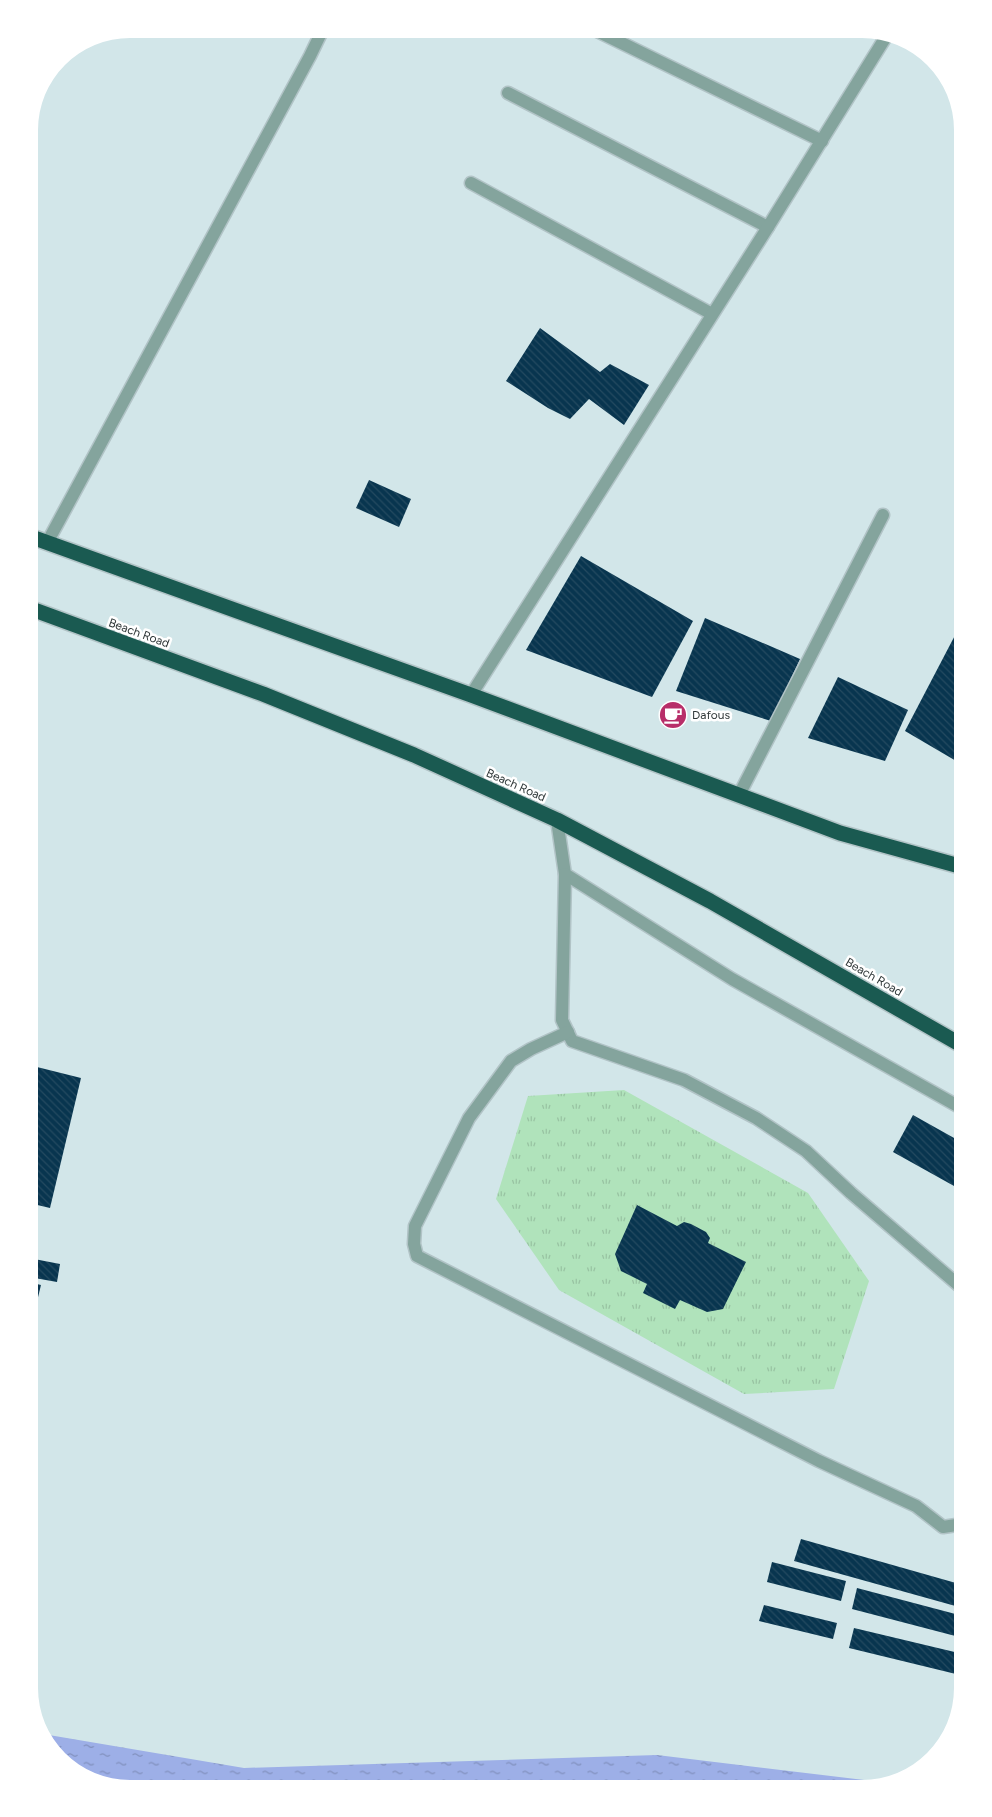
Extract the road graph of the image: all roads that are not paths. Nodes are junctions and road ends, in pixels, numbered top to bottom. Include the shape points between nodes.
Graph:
1 (318, 38) edge
2 (611, 38) edge
3 (883, 40) edge
4 (508, 93) dead end
5 (822, 141) junction
6 (471, 183) dead end
7 (768, 227) junction
8 (712, 314) junction
9 (883, 515) dead end
10 (38, 540) edge
11 (47, 543) junction
12 (38, 611) edge
13 (471, 695) junction
14 (739, 795) junction
15 (557, 820) junction
16 (954, 865) edge
17 (565, 874) junction
18 (568, 1032) junction
19 (954, 1041) edge
20 (954, 1104) edge
21 (954, 1281) edge
22 (954, 1525) edge

1 - 11 street
2 - 5 street
3 - 5 street
4 - 7 street
5 - 7 street
6 - 8 street
7 - 8 street
8 - 13 street
9 - 14 street
10 - 11 highway
11 - 13 highway
12 - 15 highway, Beach Road via 263,694 414,755
13 - 14 highway
14 - 16 highway via 840,833
15 - 17 street
15 - 19 highway, Beach Road via 710,901
17 - 18 street via 562,1020
17 - 20 street via 732,979
18 - 21 street via 572,1041 684,1080 756,1118 806,1151
18 - 22 street via 511,1061 469,1118 415,1226 417,1256 819,1461 916,1506 943,1527

